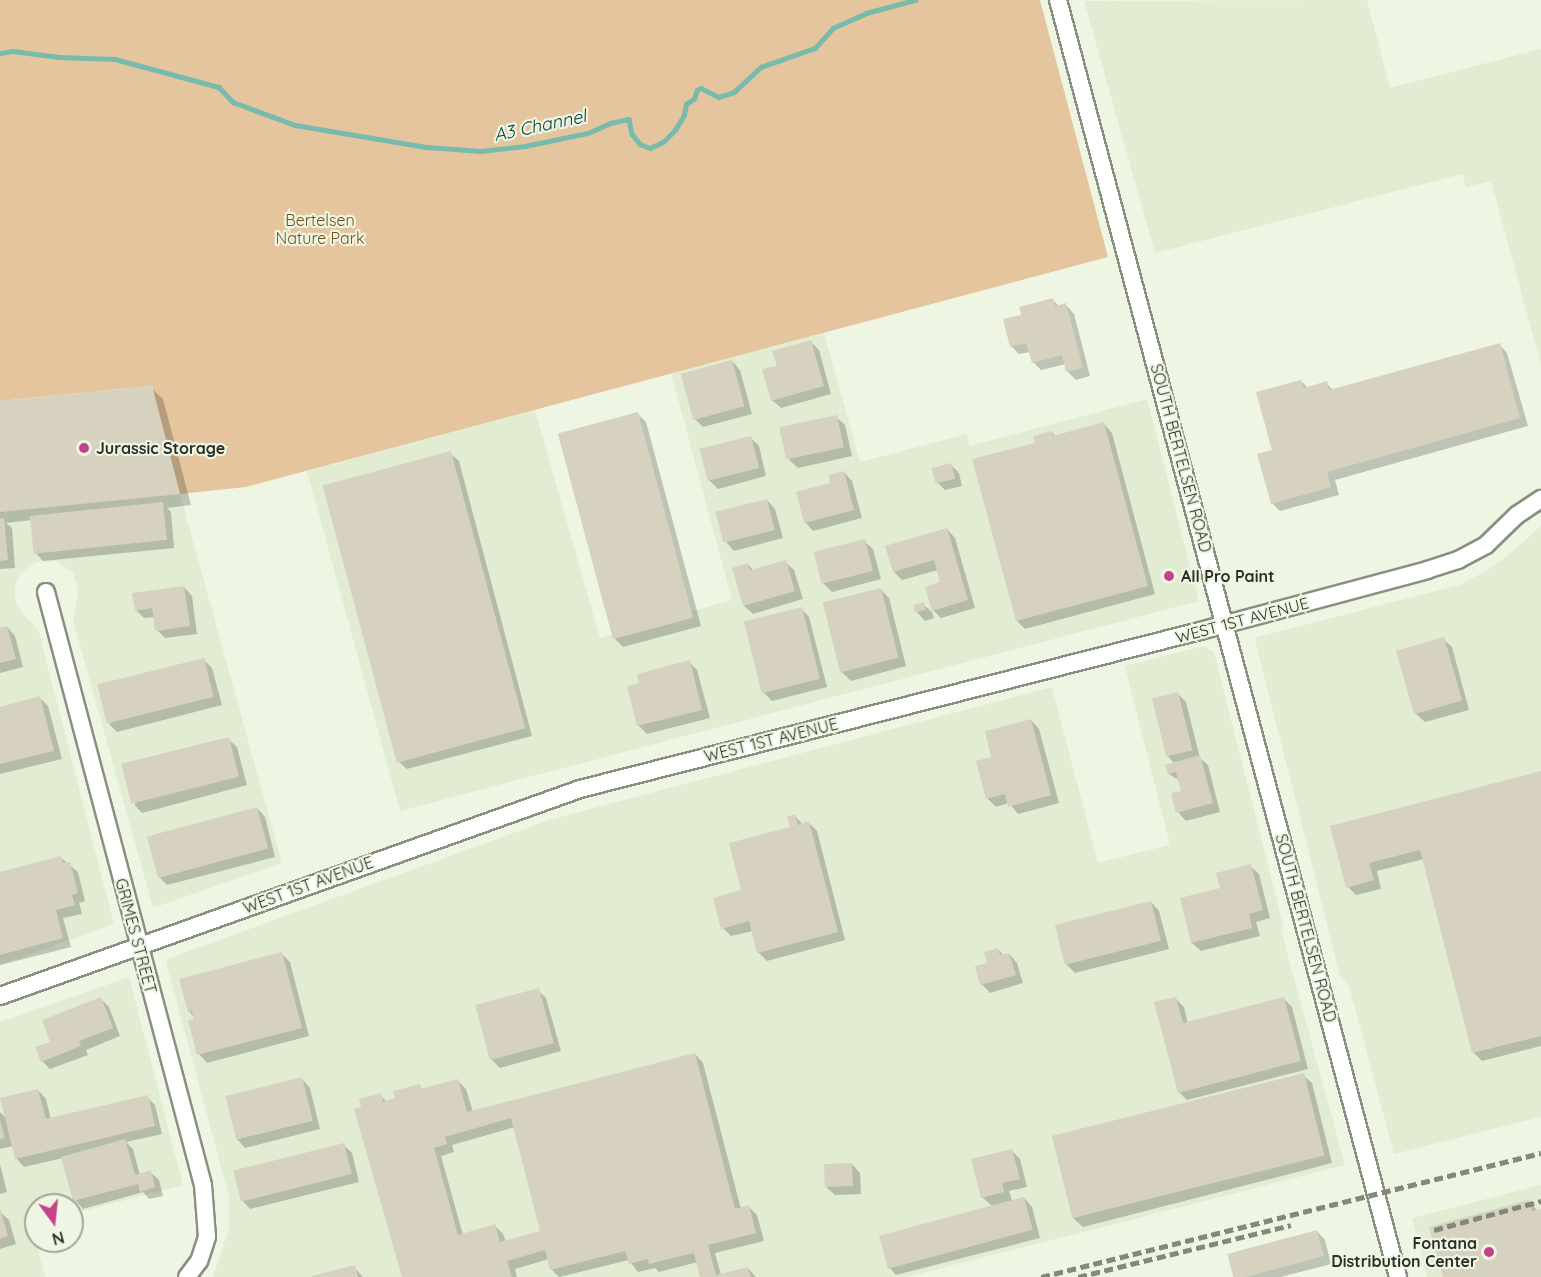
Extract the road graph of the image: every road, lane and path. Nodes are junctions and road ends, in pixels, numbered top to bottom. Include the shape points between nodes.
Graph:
1 (1058, 0) edge
2 (1541, 499) edge
3 (46, 592) dead end
4 (1226, 624) junction
5 (139, 946) junction
6 (0, 996) edge
7 (188, 1277) edge
8 (1398, 1277) edge

1 - 4 street, SOUTH BERTELSEN ROAD
2 - 4 street, WEST 1ST AVENUE via 1517,515 1486,545 1458,560
3 - 5 street, GRIMES STREET
4 - 5 street, WEST 1ST AVENUE via 580,789
4 - 8 street, SOUTH BERTELSEN ROAD
5 - 6 street, WEST 1ST AVENUE
5 - 7 street, GRIMES STREET via 203,1185 207,1237 199,1261

